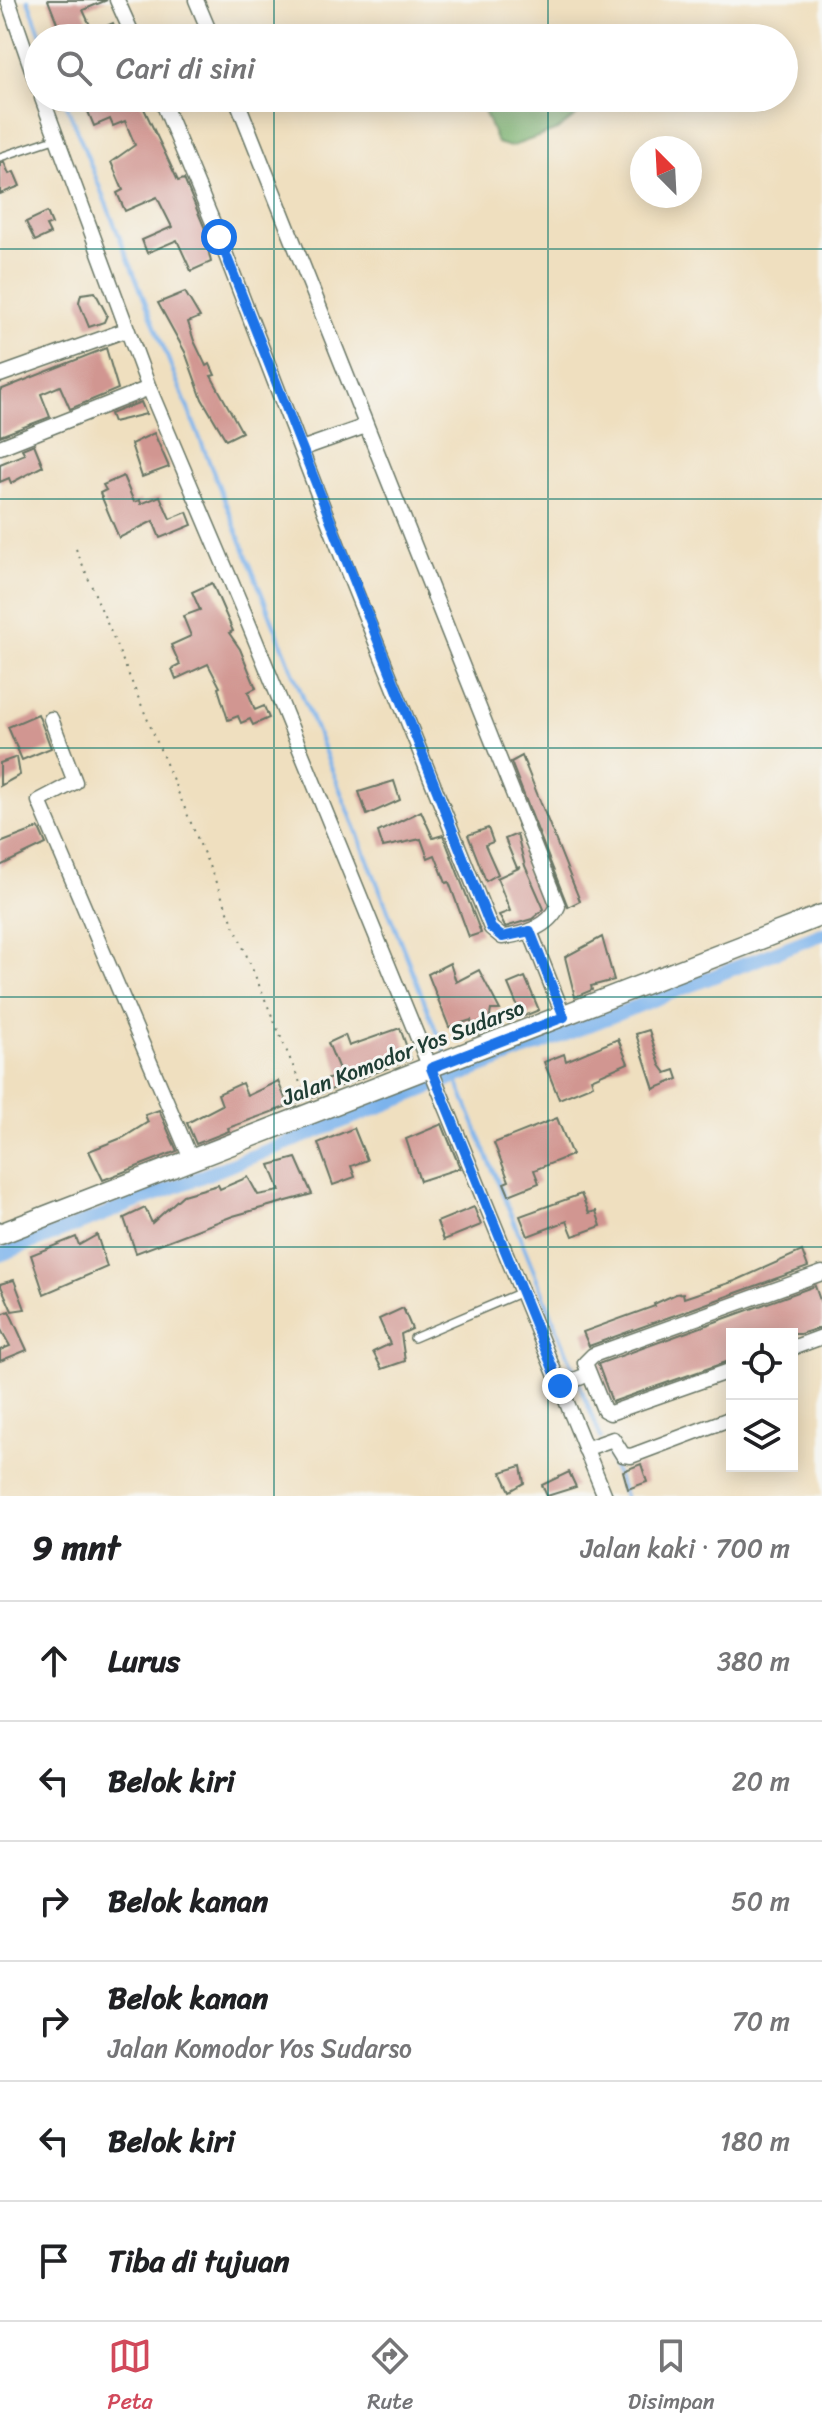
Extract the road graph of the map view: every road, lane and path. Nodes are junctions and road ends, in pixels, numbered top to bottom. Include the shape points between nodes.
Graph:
1 (8, 0) edge
2 (117, 0) edge
3 (196, 0) edge
4 (128, 24) edge
5 (206, 24) edge
6 (24, 46) edge
7 (47, 112) edge
8 (167, 112) edge
9 (242, 112) edge
10 (57, 138) junction
11 (0, 157) edge
12 (126, 330) junction
13 (0, 375) edge
14 (149, 388) junction
15 (366, 426) junction
16 (0, 447) edge
17 (301, 449) junction
18 (76, 549) dead end
19 (51, 719) dead end
20 (822, 915) edge
21 (530, 931) junction
22 (564, 1017) junction
23 (434, 1070) junction
24 (313, 1113) junction
25 (191, 1159) junction
26 (0, 1234) edge
27 (822, 1273) edge
28 (522, 1292) junction
29 (822, 1337) edge
30 (414, 1338) dead end
31 (798, 1346) edge
32 (726, 1372) edge
33 (586, 1375) junction
34 (563, 1385) junction
35 (726, 1420) edge
36 (587, 1448) junction
37 (605, 1496) edge

1 - 6 street
2 - 4 street
3 - 5 street
7 - 10 street
8 - 17 street
9 - 15 street
10 - 11 lane
10 - 12 street
12 - 13 street
12 - 14 street
14 - 16 street
14 - 23 street
15 - 17 street
15 - 21 street via 558,906
17 - 21 street via 491,928 502,937
18 - 24 path
19 - 25 street via 75,782 39,801
20 - 22 street, Jalan Komodor Yos Sudarso
21 - 22 street
22 - 23 street, Jalan Komodor Yos Sudarso
23 - 24 street, Jalan Komodor Yos Sudarso
23 - 28 street
24 - 25 street, Jalan Komodor Yos Sudarso
25 - 26 street, Jalan Komodor Yos Sudarso
27 - 33 street via 593,1355 585,1363
28 - 30 lane
28 - 34 street
29 - 31 street
32 - 33 street via 610,1413
33 - 34 street
34 - 36 street
35 - 36 street via 631,1456 623,1455 613,1439
36 - 37 street

